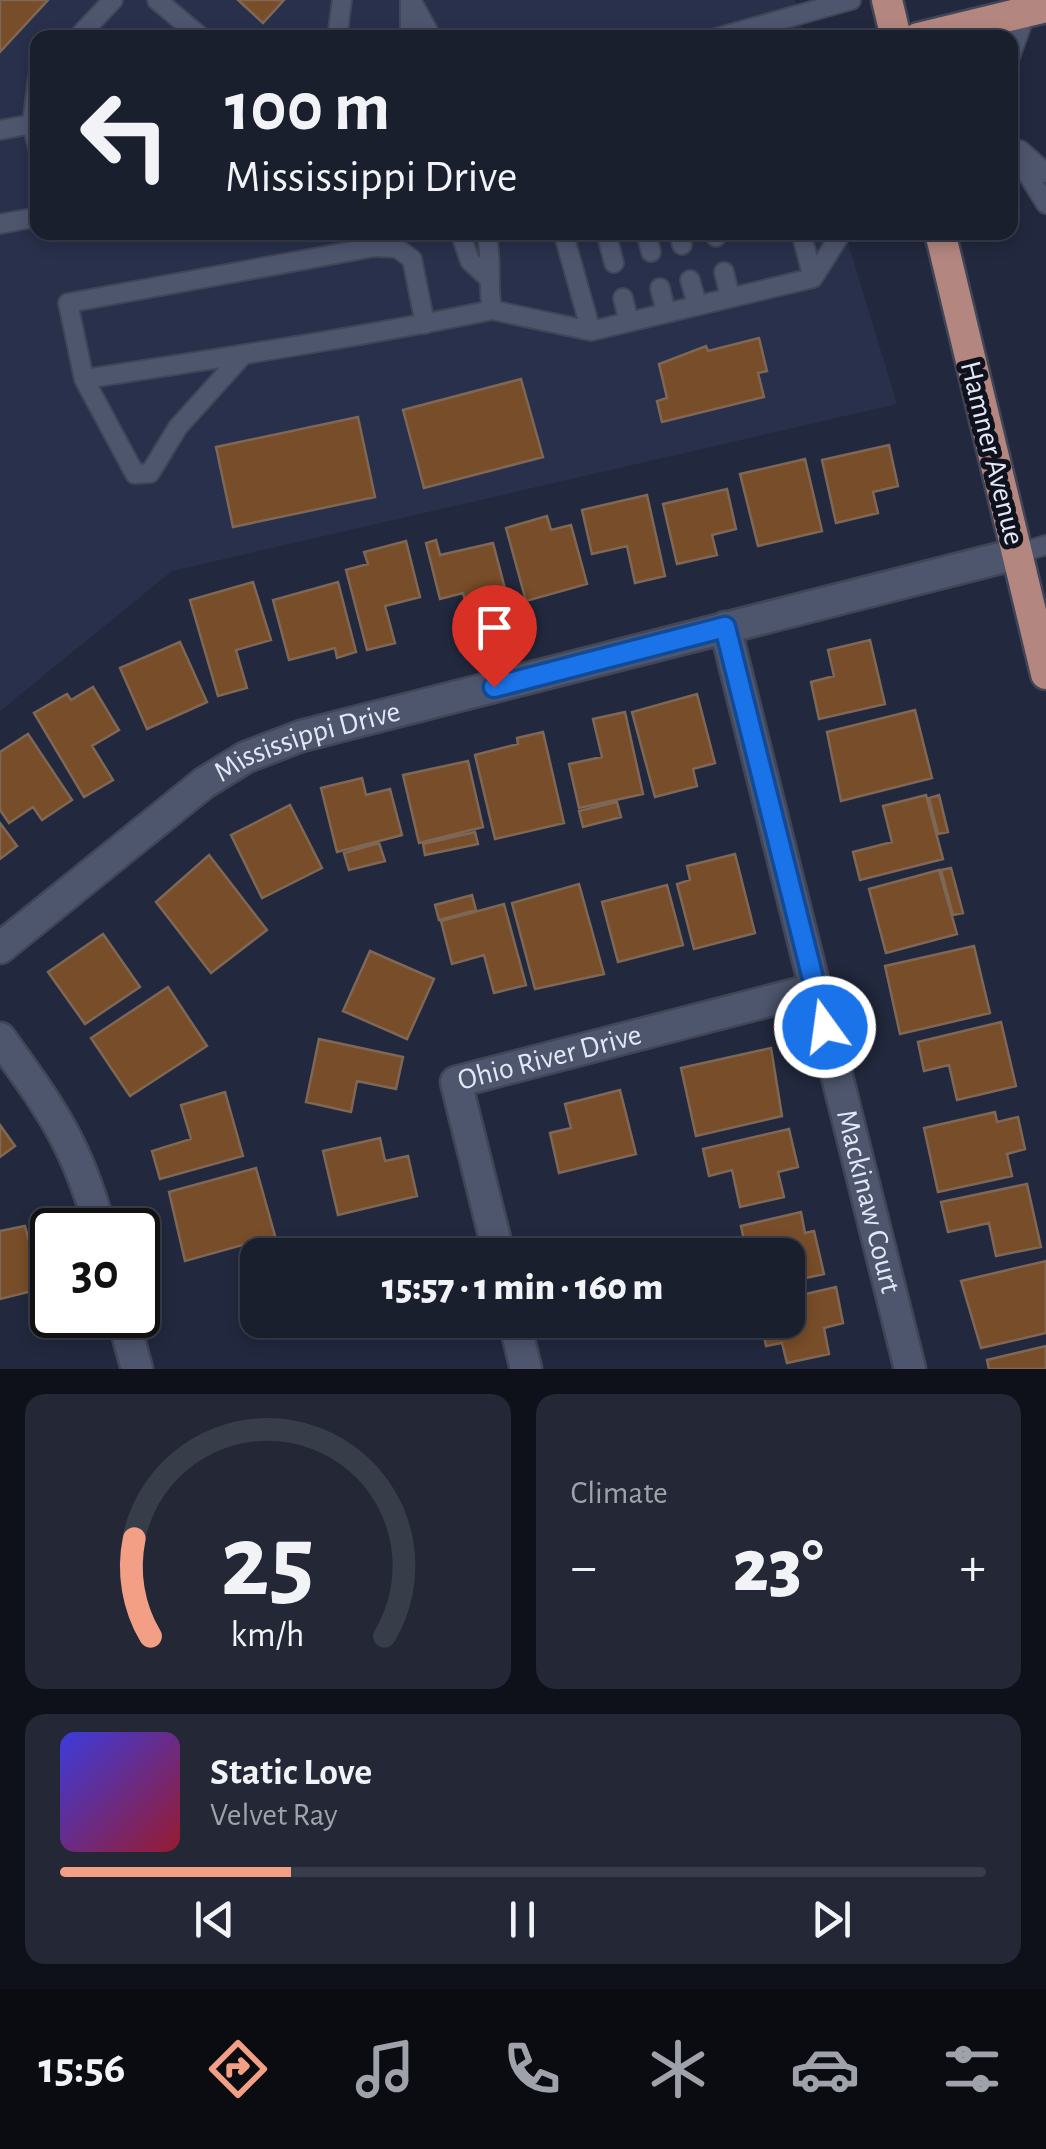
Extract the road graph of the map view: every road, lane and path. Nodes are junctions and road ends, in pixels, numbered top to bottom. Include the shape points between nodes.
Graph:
1 (114, 0) edge
2 (157, 0) edge
3 (342, 0) edge
4 (411, 0) edge
5 (851, 0) edge
6 (886, 0) edge
7 (994, 0) edge
8 (1030, 0) edge
9 (1046, 7) edge
10 (84, 30) edge
11 (193, 30) edge
12 (338, 30) edge
13 (410, 30) edge
14 (428, 30) edge
15 (744, 30) edge
16 (894, 30) edge
17 (951, 30) edge
18 (974, 30) edge
19 (1018, 34) edge
20 (30, 125) edge
21 (0, 130) edge
22 (1018, 149) edge
23 (1018, 157) edge
24 (1046, 172) edge
25 (1046, 204) edge
26 (30, 218) edge
27 (0, 224) edge
28 (463, 240) edge
29 (488, 240) edge
30 (565, 240) edge
31 (608, 240) edge
32 (648, 240) edge
33 (803, 240) edge
34 (837, 240) edge
35 (945, 240) edge
36 (651, 252) dead end
37 (614, 262) dead end
38 (724, 272) dead end
39 (486, 276) junction
40 (813, 278) junction
41 (690, 280) dead end
42 (660, 288) dead end
43 (730, 297) junction
44 (623, 298) dead end
45 (697, 304) junction
46 (492, 310) junction
47 (666, 312) junction
48 (629, 322) junction
49 (424, 324) junction
50 (591, 331) junction
51 (243, 354) junction
52 (84, 379) junction
53 (1046, 545) edge
54 (1016, 554) junction
55 (725, 627) junction
56 (1046, 674) edge
57 (0, 948) edge
58 (816, 989) junction
59 (0, 1038) edge
60 (94, 1208) edge
61 (494, 1238) edge
62 (128, 1338) edge
63 (518, 1338) edge
64 (136, 1369) edge
65 (526, 1369) edge
66 (910, 1369) edge

1 - 10 lane
2 - 11 lane
3 - 12 lane
4 - 13 lane
4 - 14 lane
5 - 15 lane
6 - 16 main road
7 - 18 lane
8 - 19 lane
9 - 17 main road
20 - 21 lane
22 - 24 lane
23 - 25 lane
26 - 27 lane
28 - 39 lane
29 - 39 lane
30 - 50 lane
31 - 37 lane
32 - 36 lane
33 - 40 lane
34 - 40 lane
35 - 54 main road, Hamner Avenue
38 - 43 lane
39 - 46 lane
40 - 43 lane
41 - 45 lane
42 - 47 lane
43 - 45 lane
44 - 48 lane
45 - 47 lane
46 - 49 lane
46 - 50 lane
47 - 48 lane
48 - 50 lane
49 - 51 lane
49 - 52 lane via 412,258 397,248 374,248 68,303
51 - 52 lane
51 - 52 lane via 178,427 150,472 135,474
53 - 54 lane
54 - 55 street, Mississippi Drive
54 - 56 main road, Hamner Avenue
55 - 57 street, Mississippi Drive via 301,736 246,757 204,783
55 - 58 street, Mackinaw Court
58 - 61 street, Ohio River Drive via 456,1082
58 - 66 street, Mackinaw Court
59 - 60 street via 69,1136
62 - 64 street
63 - 65 street

